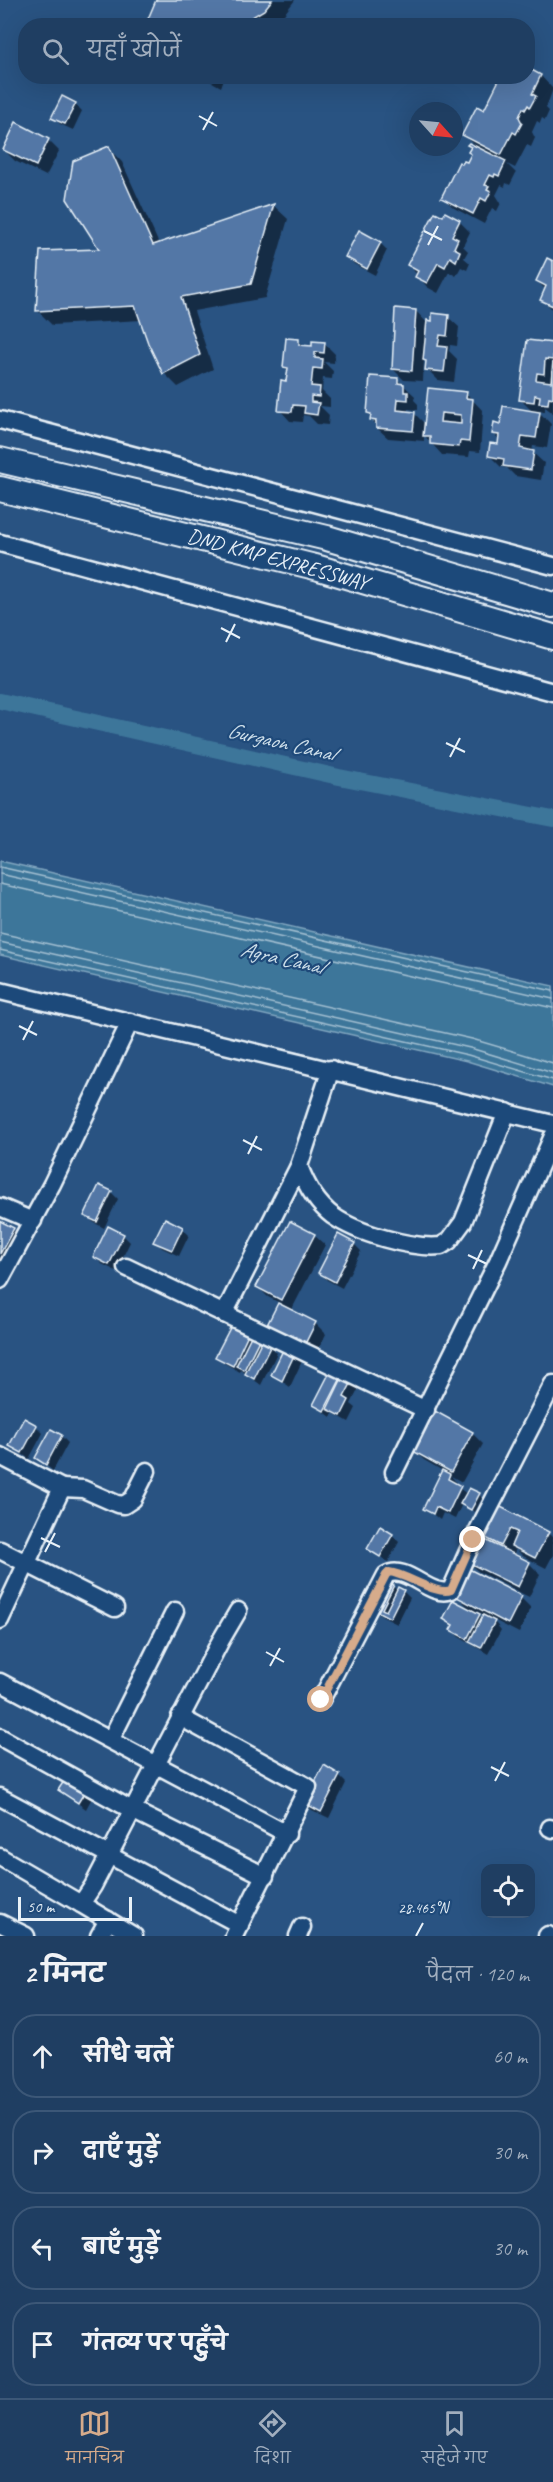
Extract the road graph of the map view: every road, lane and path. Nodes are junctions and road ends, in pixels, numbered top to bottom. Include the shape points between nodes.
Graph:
1 (0, 420) edge
2 (0, 460) edge
3 (0, 489) edge
4 (0, 543) edge
5 (553, 566) edge
6 (553, 605) edge
7 (552, 636) edge
8 (553, 692) edge
9 (0, 991) edge
10 (130, 1022) junction
11 (331, 1070) junction
12 (507, 1112) junction
13 (553, 1124) edge
14 (553, 1136) edge
15 (299, 1166) junction
16 (0, 1208) edge
17 (33, 1221) junction
18 (126, 1267) dead end
19 (0, 1280) edge
20 (224, 1314) junction
21 (553, 1384) edge
22 (426, 1410) junction
23 (0, 1456) edge
24 (147, 1471) dead end
25 (394, 1472) dead end
26 (62, 1488) junction
27 (0, 1550) edge
28 (27, 1565) junction
29 (115, 1608) dead end
30 (175, 1611) dead end
31 (238, 1611) dead end
32 (0, 1620) edge
33 (0, 1682) edge
34 (321, 1700) dead end
35 (180, 1718) junction
36 (0, 1737) edge
37 (111, 1740) junction
38 (156, 1763) junction
39 (0, 1797) edge
40 (132, 1810) junction
41 (286, 1834) junction
42 (0, 1857) edge
43 (108, 1857) junction
44 (265, 1876) junction
45 (81, 1904) junction
46 (108, 1920) junction
47 (0, 1923) edge
48 (237, 1930) edge
49 (26, 1936) edge
50 (99, 1936) edge
51 (134, 1936) edge

1 - 5 street
2 - 6 highway, DND KMP EXPRESSWAY via 327,538
3 - 7 highway, DND KMP EXPRESSWAY via 319,568
4 - 8 street
9 - 10 street
10 - 11 street
10 - 17 street
11 - 12 street
11 - 15 street
12 - 13 street
12 - 15 street via 463,1222 441,1246 372,1234 332,1215 312,1193
14 - 22 street
15 - 20 street
16 - 17 street
17 - 19 street
18 - 20 street
20 - 22 street
21 - 34 street via 451,1590 436,1590 406,1575 389,1572
22 - 25 street
23 - 26 street
24 - 26 street via 133,1499 124,1505 83,1489
26 - 28 street
27 - 28 street
28 - 29 street
28 - 32 street
30 - 37 street
31 - 35 street
33 - 37 street
35 - 38 street
35 - 41 street via 308,1787
36 - 40 street
37 - 38 street
38 - 40 street
38 - 41 street
39 - 43 street
40 - 43 street
40 - 44 street
41 - 44 street
42 - 45 street
43 - 45 street
43 - 48 street
44 - 48 street
45 - 46 street
46 - 50 street
46 - 51 street
47 - 49 street

